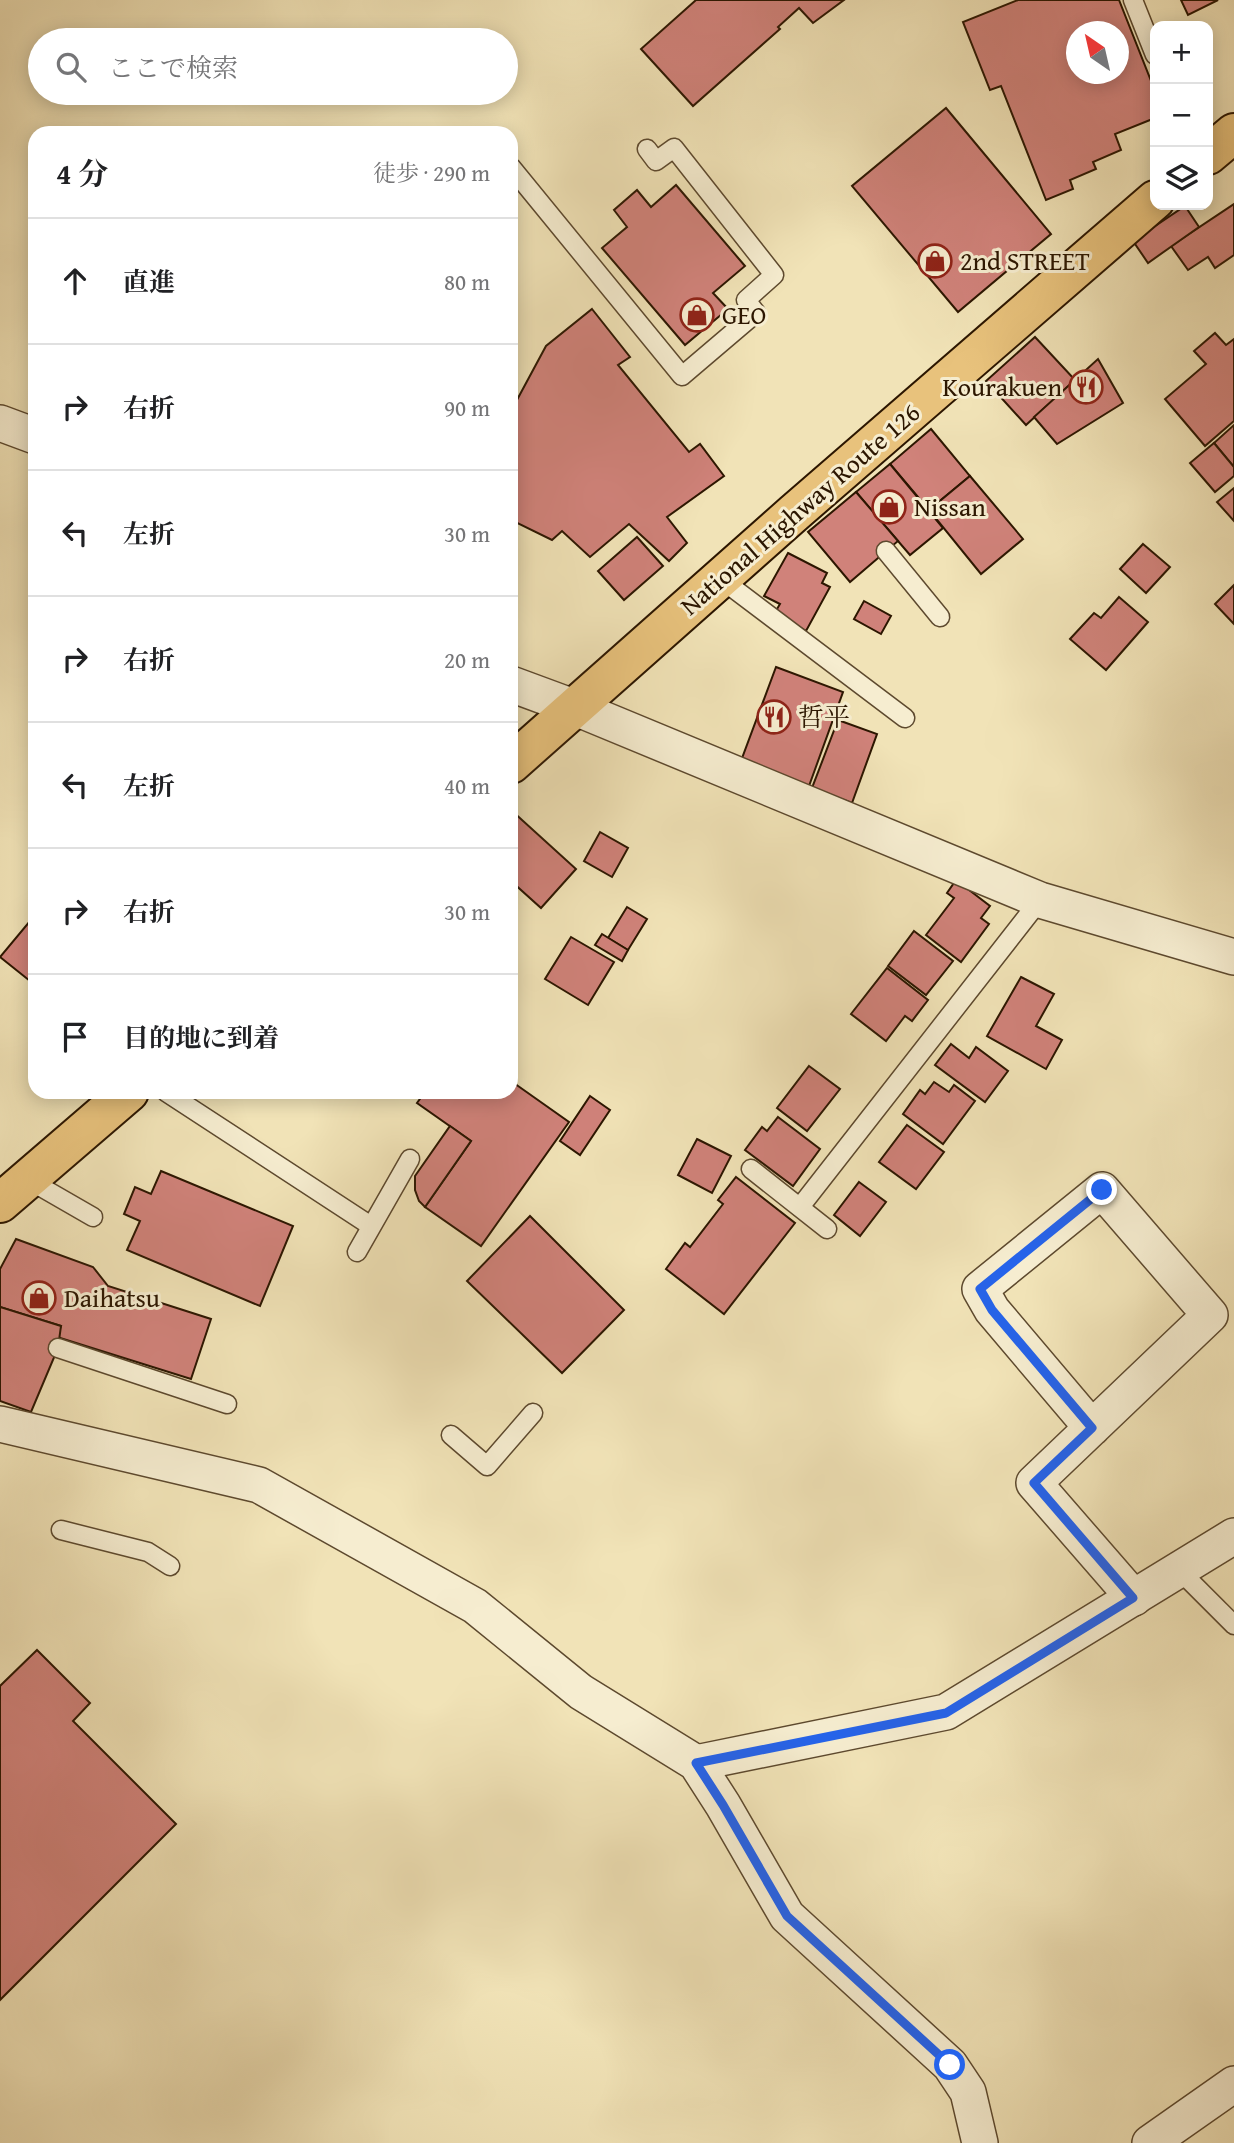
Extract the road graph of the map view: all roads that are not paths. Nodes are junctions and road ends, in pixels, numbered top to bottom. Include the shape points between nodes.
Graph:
1 (1133, 0) edge
2 (1150, 42) edge
3 (647, 149) dead end
4 (518, 176) edge
5 (1150, 205) edge
6 (0, 423) edge
7 (28, 433) edge
8 (886, 551) dead end
9 (720, 579) junction
10 (940, 617) dead end
11 (518, 687) edge
12 (576, 708) junction
13 (905, 718) dead end
14 (518, 758) edge
15 (1040, 900) junction
16 (1234, 957) edge
17 (119, 1099) edge
18 (177, 1099) edge
19 (410, 1159) dead end
20 (751, 1169) dead end
21 (13, 1191) edge
22 (800, 1207) junction
23 (93, 1217) dead end
24 (371, 1226) junction
25 (827, 1229) dead end
26 (357, 1252) dead end
27 (58, 1348) dead end
28 (227, 1404) dead end
29 (533, 1413) dead end
30 (0, 1424) edge
31 (1092, 1428) junction
32 (451, 1435) dead end
33 (61, 1530) dead end
34 (1234, 1536) edge
35 (170, 1566) dead end
36 (1179, 1570) junction
37 (1133, 1598) junction
38 (1234, 1625) edge
39 (696, 1763) junction
40 (1234, 2084) edge
41 (980, 2143) edge
42 (1150, 2143) edge

1 - 2 lane
3 - 4 lane via 656,161 674,148 774,275 746,300 756,313 682,376
5 - 9 highway, National Highway Route 126 via 833,487
6 - 7 street
8 - 10 lane
9 - 12 highway, National Highway Route 126
9 - 13 lane
11 - 12 street
12 - 14 highway, National Highway Route 126
12 - 15 street
15 - 16 street
15 - 22 lane
17 - 21 highway
18 - 24 lane
19 - 24 lane
20 - 22 lane
21 - 23 lane
22 - 25 lane
24 - 26 lane
27 - 28 lane
29 - 32 lane via 487,1466
30 - 39 street via 259,1485 475,1606 581,1692
31 - 31 street via 1210,1315 1102,1190 980,1289 992,1310
31 - 37 street via 1034,1483
33 - 35 lane via 148,1552
34 - 36 street
36 - 37 street
36 - 38 lane
37 - 39 street via 946,1713
39 - 41 street via 787,1916 950,2065 968,2092
40 - 42 street

